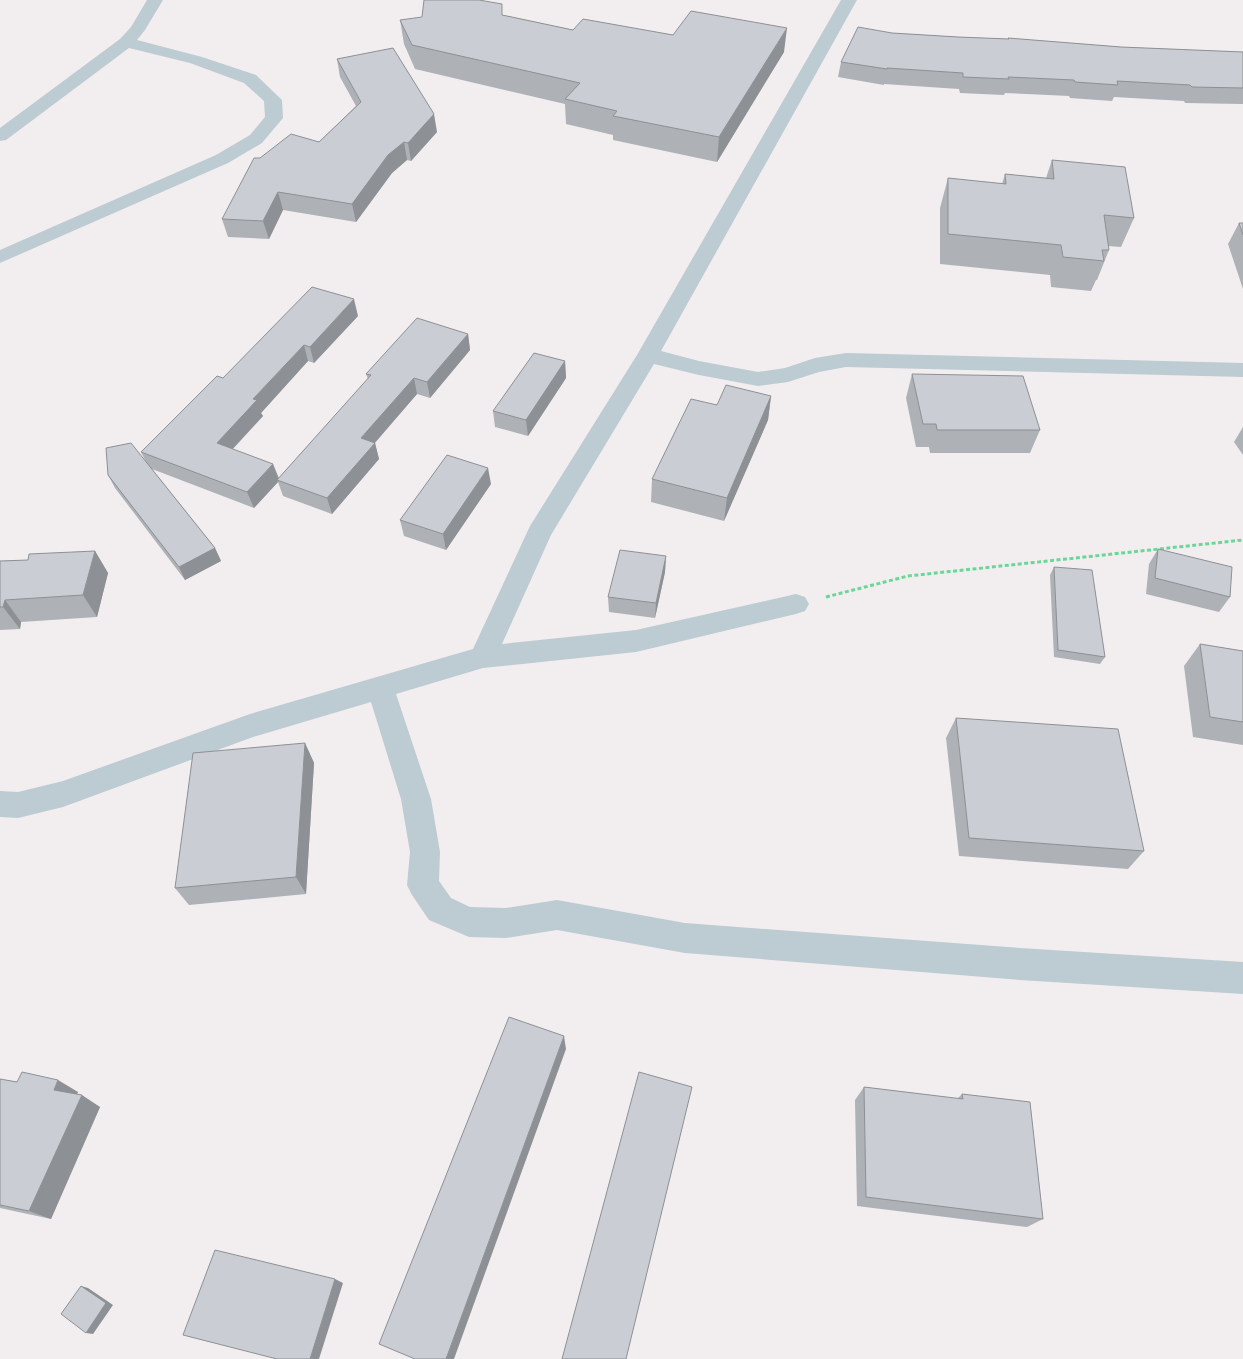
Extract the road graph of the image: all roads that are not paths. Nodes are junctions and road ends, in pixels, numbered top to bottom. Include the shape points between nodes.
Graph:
1 (155, 0) edge
2 (849, 0) edge
3 (126, 42) junction
4 (0, 136) edge
5 (0, 257) edge
6 (648, 355) junction
7 (1243, 370) edge
8 (796, 604) road end
9 (483, 657) junction
10 (380, 688) junction
11 (0, 804) edge
12 (1243, 978) edge

1 - 3 street
2 - 6 street
3 - 4 street
3 - 5 street via 196,60 250,79 273,100 274,118 256,139 222,159
6 - 7 street via 758,379 846,360
6 - 9 street via 539,533
8 - 9 street via 636,641
9 - 10 street
10 - 11 street via 250,726 63,794 18,805
10 - 12 street via 416,799 425,852 424,886 440,909 469,922 506,923 557,915 685,938

